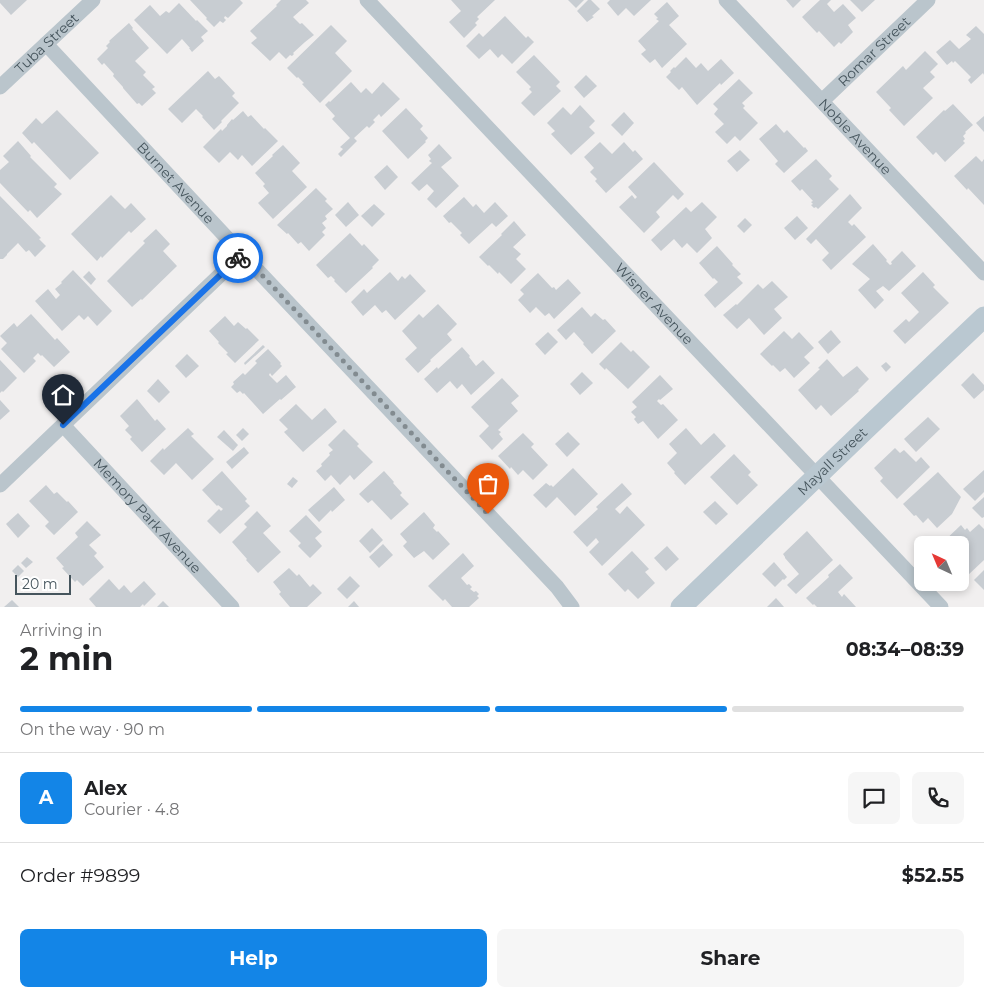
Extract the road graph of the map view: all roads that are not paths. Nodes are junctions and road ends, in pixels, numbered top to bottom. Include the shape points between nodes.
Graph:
1 (93, 0) edge
2 (367, 0) edge
3 (726, 0) edge
4 (928, 0) edge
5 (46, 44) junction
6 (0, 87) edge
7 (822, 101) junction
8 (242, 254) junction
9 (984, 273) edge
10 (984, 317) edge
11 (63, 425) junction
12 (817, 477) junction
13 (0, 485) edge
14 (232, 607) edge
15 (572, 607) edge
16 (681, 607) edge
17 (941, 607) edge

1 - 5 street, Tuba Street
2 - 12 street, Wisner Avenue
3 - 7 street, Noble Avenue
4 - 7 street, Romar Street
5 - 6 street, Tuba Street
5 - 8 street, Burnet Avenue
7 - 9 street, Noble Avenue
8 - 11 street
8 - 15 street, Burnet Avenue via 557,586
10 - 12 street, Mayall Street
11 - 13 street
11 - 14 street, Memory Park Avenue
12 - 16 street, Mayall Street
12 - 17 street, Wisner Avenue

